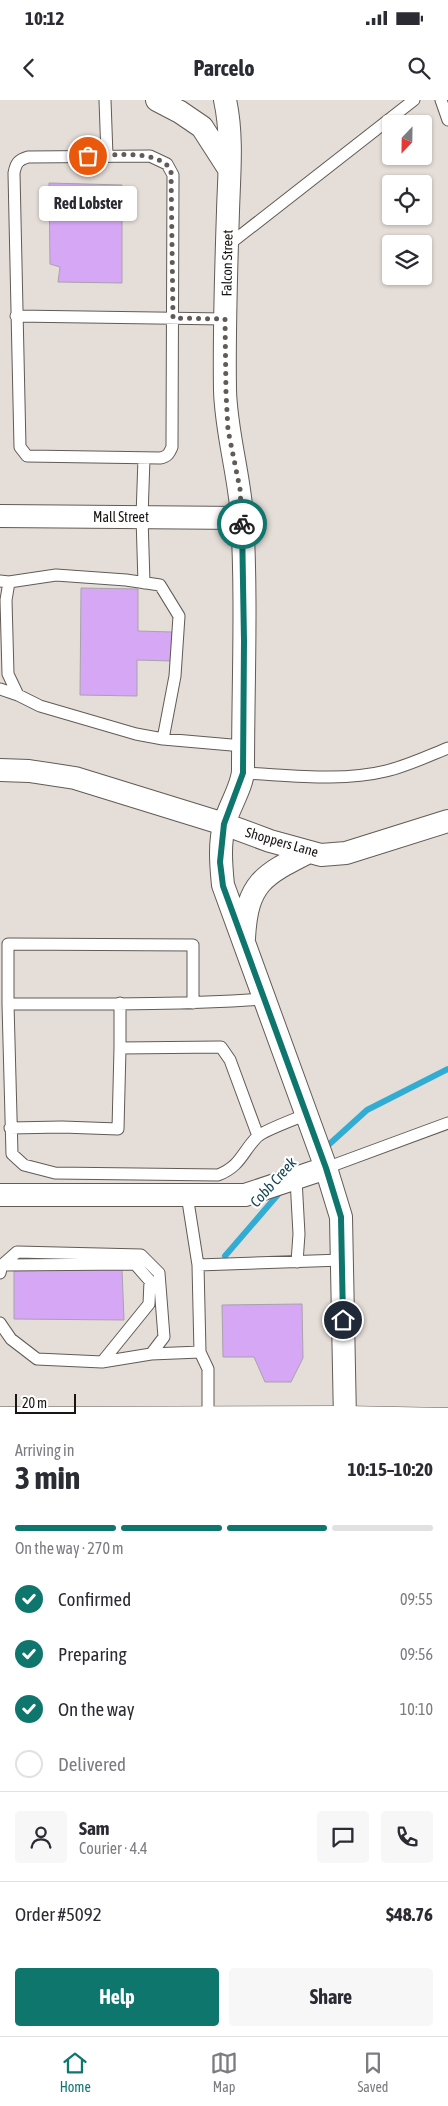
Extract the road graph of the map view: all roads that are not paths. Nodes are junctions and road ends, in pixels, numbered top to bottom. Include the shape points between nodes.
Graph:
1 (106, 100) edge
2 (156, 100) edge
3 (225, 100) edge
4 (414, 100) edge
5 (441, 100) edge
6 (448, 120) edge
7 (107, 156) junction
8 (229, 169) junction
9 (227, 246) junction
10 (16, 316) junction
11 (173, 318) junction
12 (225, 319) junction
13 (144, 458) junction
14 (0, 516) edge
15 (142, 517) junction
16 (242, 518) junction
17 (4, 582) edge
18 (144, 583) junction
19 (0, 690) edge
20 (18, 694) junction
21 (163, 739) junction
22 (243, 746) junction
23 (448, 748) edge
24 (0, 770) edge
25 (243, 773) junction
26 (448, 821) edge
27 (224, 824) junction
28 (309, 852) junction
29 (244, 946) junction
30 (263, 999) junction
31 (120, 1003) junction
32 (194, 1003) junction
33 (8, 1004) junction
34 (120, 1048) junction
35 (307, 1114) junction
36 (448, 1124) edge
37 (10, 1128) junction
38 (258, 1136) junction
39 (326, 1168) junction
40 (296, 1179) junction
41 (0, 1195) edge
42 (187, 1195) junction
43 (342, 1260) junction
44 (297, 1262) junction
45 (198, 1264) junction
46 (1, 1269) edge
47 (0, 1323) edge
48 (200, 1352) junction
49 (151, 1354) junction
50 (102, 1362) junction
51 (208, 1420) junction
52 (0, 1421) edge
53 (448, 1422) edge
54 (345, 1423) edge

1 - 7 lane
2 - 8 street via 202,127
3 - 8 street, Falcon Street
4 - 9 lane
5 - 6 lane
7 - 10 lane via 28,157 16,164
7 - 11 lane via 150,156 167,164 171,170
8 - 9 street, Falcon Street
9 - 12 street, Falcon Street
10 - 11 lane
10 - 13 lane via 22,452 32,458
11 - 12 lane
11 - 13 lane via 172,447 166,457
12 - 16 street, Falcon Street via 228,430 240,489
13 - 15 lane
14 - 15 street, Mall Street
15 - 16 street, Mall Street
15 - 18 lane
16 - 22 street, Falcon Street
17 - 18 lane via 56,575
17 - 20 lane via 8,674
18 - 21 lane via 160,586 179,616 175,676
19 - 20 lane
20 - 21 lane via 40,706
21 - 22 lane
22 - 25 street, Falcon Street
23 - 25 lane via 386,771 355,775
24 - 27 street, Shoppers Lane via 75,778
25 - 27 street, Falcon Street
26 - 28 street, Shoppers Lane via 346,853 321,855
27 - 28 street, Shoppers Lane
27 - 29 street, Falcon Street via 220,862 223,886
28 - 29 street via 264,877 245,919
29 - 30 street, Falcon Street
30 - 32 lane
30 - 35 street, Falcon Street
31 - 32 lane
31 - 33 lane
31 - 34 lane
32 - 33 lane via 193,945 8,944
33 - 37 lane
34 - 37 lane via 118,1128
34 - 38 lane via 221,1047 230,1060
35 - 38 lane
35 - 39 street, Falcon Street
36 - 39 lane
37 - 38 lane via 12,1154 24,1165 55,1173 218,1175 230,1171
39 - 40 street
39 - 43 street, Falcon Street via 341,1217
40 - 42 street via 244,1195
40 - 44 lane
41 - 42 street
42 - 45 lane
43 - 44 lane
43 - 54 street, Falcon Street
44 - 45 lane
45 - 48 lane
46 - 49 lane via 17,1252 141,1255 159,1273 164,1337
46 - 50 lane via 134,1264 150,1281 149,1304
47 - 50 lane via 11,1339 38,1359
48 - 49 lane
48 - 51 lane via 208,1369
49 - 50 lane
51 - 52 street
51 - 54 street
53 - 54 street

